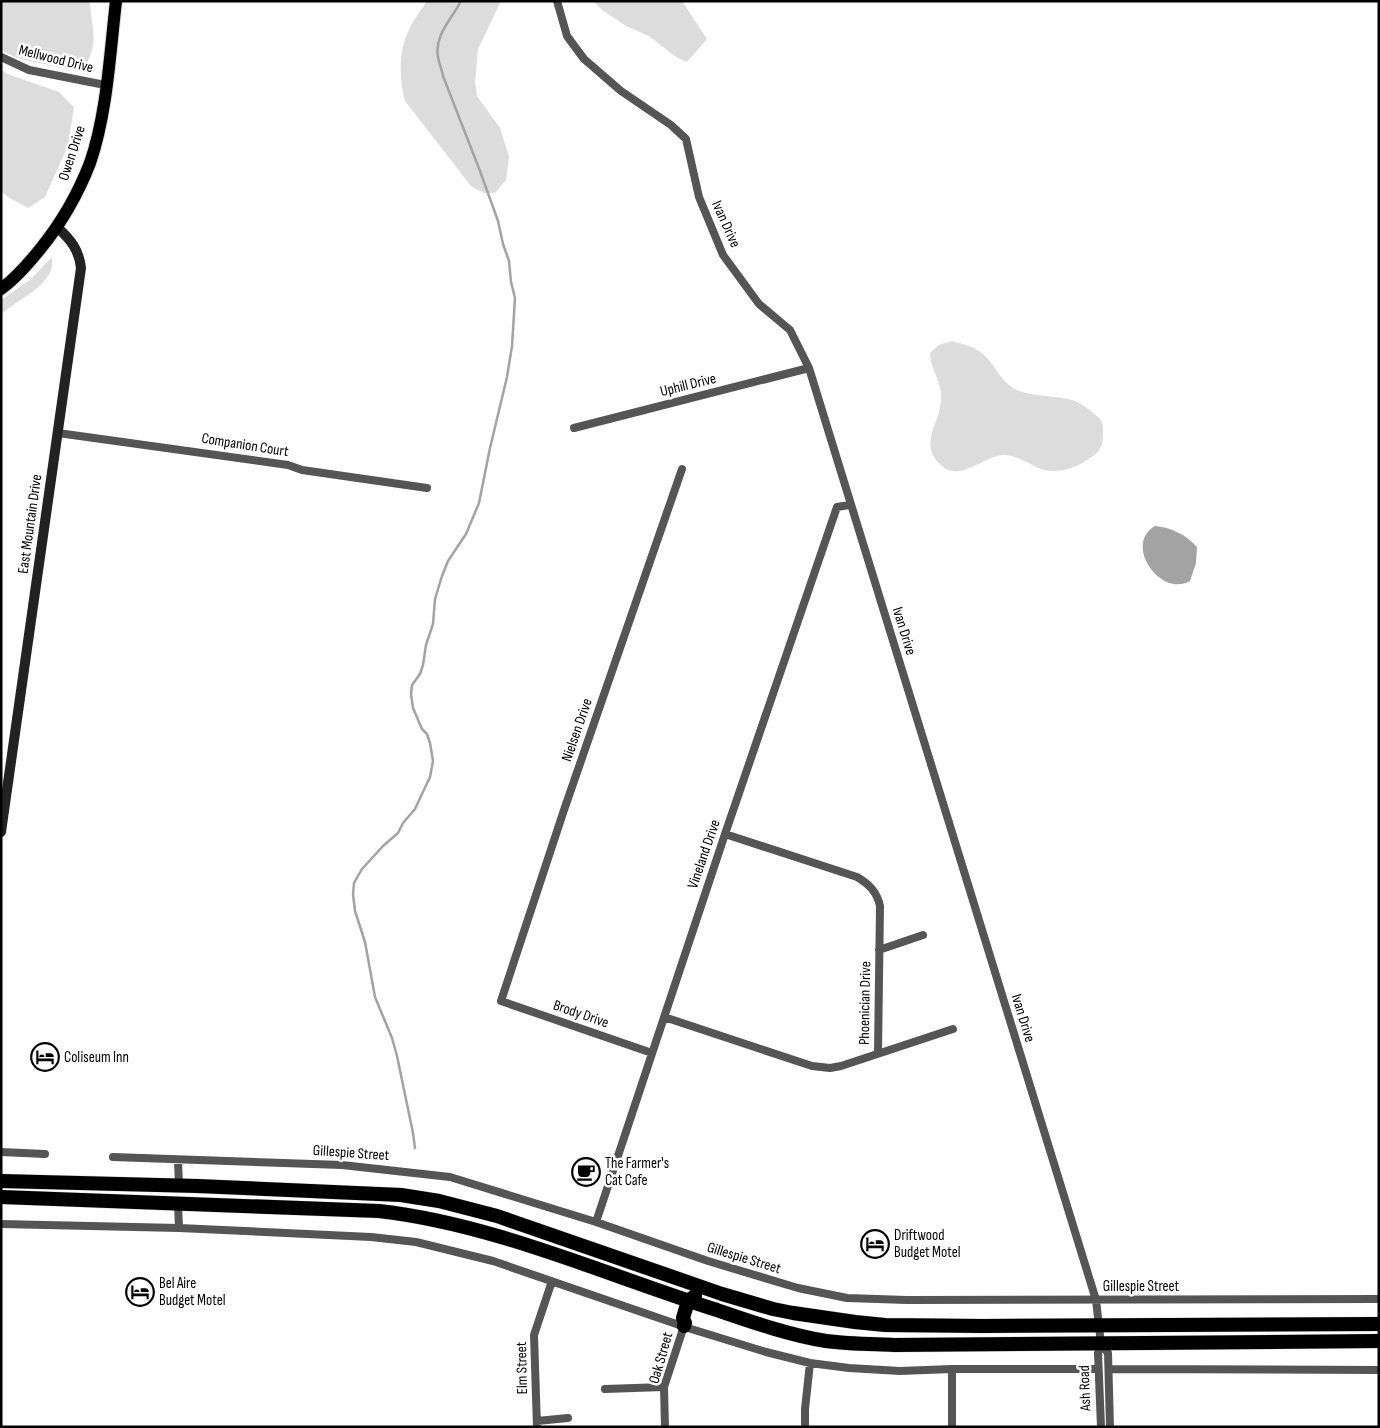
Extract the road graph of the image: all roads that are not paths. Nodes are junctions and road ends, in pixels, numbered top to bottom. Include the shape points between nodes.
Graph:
1 (116, 1) edge
2 (557, 1) edge
3 (1, 57) edge
4 (105, 85) junction
5 (58, 228) junction
6 (1, 289) edge
7 (809, 368) junction
8 (574, 428) dead end
9 (58, 433) junction
10 (682, 469) dead end
11 (426, 488) dead end
12 (850, 504) junction
13 (1, 832) edge
14 (725, 834) junction
15 (923, 935) dead end
16 (879, 950) junction
17 (501, 1001) joint
18 (664, 1017) junction
19 (953, 1029) dead end
20 (652, 1053) junction
21 (878, 1054) junction
22 (1, 1152) edge
23 (45, 1154) dead end
24 (113, 1157) dead end
25 (178, 1160) junction
26 (1, 1181) edge
27 (179, 1186) junction
28 (1, 1196) edge
29 (41, 1198) junction
30 (178, 1204) junction
31 (596, 1222) junction
32 (1, 1224) edge
33 (179, 1228) junction
34 (552, 1281) junction
35 (1379, 1299) edge
36 (1096, 1300) junction
37 (688, 1301) junction
38 (702, 1306) junction
39 (1379, 1324) edge
40 (684, 1325) junction
41 (897, 1325) junction
42 (1099, 1326) junction
43 (1379, 1341) edge
44 (1101, 1344) junction
45 (810, 1363) junction
46 (952, 1369) junction
47 (1098, 1369) junction
48 (1109, 1369) junction
49 (1379, 1370) edge
50 (664, 1387) junction
51 (605, 1389) dead end
52 (568, 1418) dead end
53 (537, 1424) edge
54 (665, 1427) edge
55 (805, 1427) edge
56 (952, 1427) edge
57 (1101, 1427) edge
58 (1110, 1427) edge

1 - 4 main road, Owen Drive
2 - 7 street, Ivan Drive via 567,36 584,59 621,91 671,124 686,139 699,197 723,255 759,304 790,330
3 - 4 street, Mellwood Drive via 29,70
4 - 5 main road, Owen Drive via 90,163
5 - 6 main road, Owen Drive via 33,259
5 - 9 street, East Mountain Drive via 77,250 81,268
7 - 8 street, Uphill Drive
7 - 12 street, Ivan Drive
9 - 11 street, Companion Court
9 - 13 street, East Mountain Drive
10 - 17 street, Nielsen Drive
12 - 14 street, Vineland Drive via 837,507
12 - 36 street, Ivan Drive
14 - 16 street, Phoenician Drive via 857,876 871,886 880,906
14 - 18 street, Vineland Drive
15 - 16 street
16 - 21 street, Phoenician Drive
17 - 20 street, Brody Drive
18 - 20 street, Vineland Drive
18 - 21 street, Phoenician Drive via 822,1068 841,1066
19 - 21 street
20 - 31 street, Vineland Drive
22 - 23 street
24 - 25 street, Gillespie Street
25 - 27 street
25 - 31 street, Gillespie Street via 342,1165 450,1177
26 - 27 highway
27 - 29 highway via 177,1193 173,1194 89,1194
27 - 41 highway via 402,1194 439,1201 497,1216 722,1294 773,1308 820,1318
28 - 29 highway
29 - 30 highway
30 - 33 street
30 - 37 highway via 379,1211 433,1219 494,1235
31 - 36 street, Gillespie Street via 764,1279 847,1298
32 - 33 street
33 - 34 street via 416,1242 493,1261
34 - 40 street
34 - 53 street, Elm Street via 534,1335
35 - 36 street, Gillespie Street
36 - 42 street, Ivan Drive
37 - 38 highway
37 - 40 highway via 682,1318
37 - 41 highway via 694,1296 705,1296 770,1317 860,1332 885,1331
38 - 40 highway
38 - 44 highway via 798,1334 860,1344
39 - 42 highway
40 - 45 street
40 - 50 street, Oak Street
41 - 42 highway
42 - 44 street, Ivan Drive
43 - 44 highway
44 - 47 street, Ash Road
44 - 48 street, Ash Road via 1108,1353
45 - 46 street via 900,1371
45 - 55 street
46 - 47 street
46 - 56 street
47 - 57 street, Ash Road
48 - 49 street
48 - 58 street, Ash Road
50 - 51 street
50 - 54 street, Oak Street
52 - 53 street

